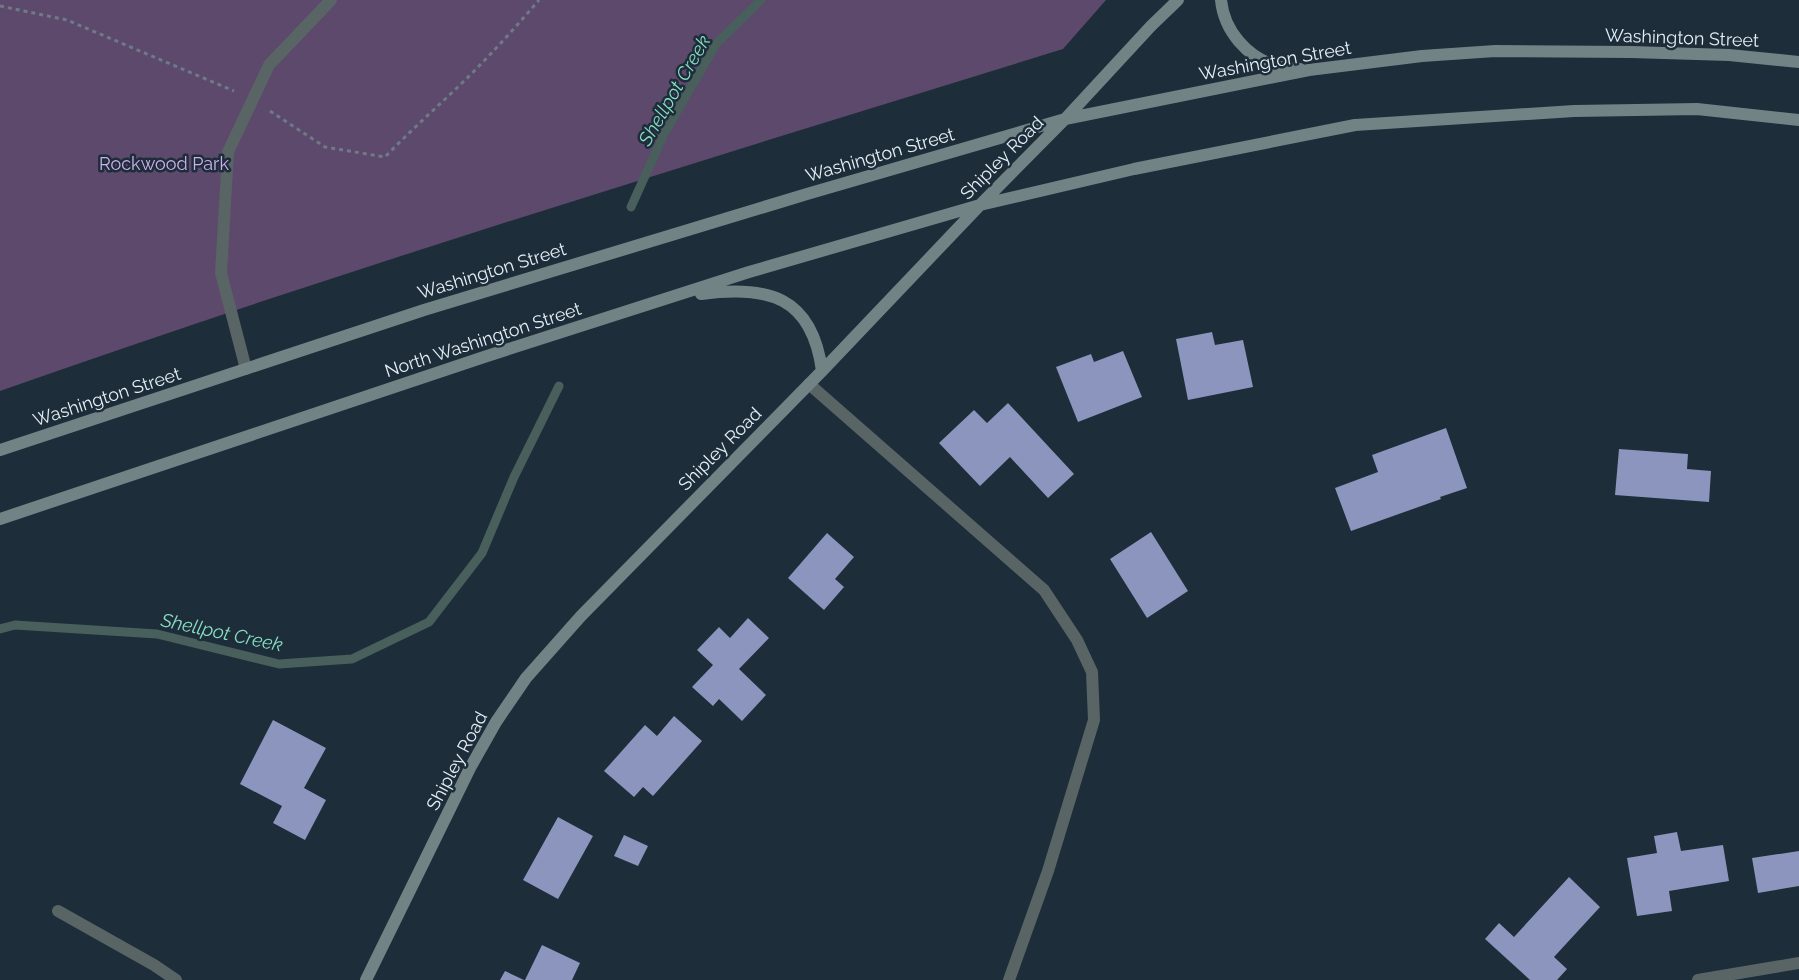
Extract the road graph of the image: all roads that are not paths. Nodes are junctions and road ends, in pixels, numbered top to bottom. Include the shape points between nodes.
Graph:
1 (331, 0) edge
2 (1178, 0) edge
3 (1221, 0) edge
4 (1799, 62) edge
5 (1309, 70) junction
6 (1697, 108) junction
7 (1799, 111) edge
8 (1065, 119) junction
9 (1799, 120) edge
10 (980, 205) junction
11 (666, 299) junction
12 (246, 369) junction
13 (822, 372) junction
14 (809, 384) junction
15 (0, 450) edge
16 (0, 519) edge
17 (58, 911) dead end
18 (1799, 963) edge
19 (176, 980) edge
20 (366, 980) edge
21 (1009, 980) edge
22 (1698, 980) edge

1 - 12 street via 269,65 228,152 222,272
2 - 8 main road, Shipley Road
3 - 5 main road via 1233,35 1244,48 1277,66
4 - 5 main road, Washington Street via 1631,52 1496,52 1422,56
5 - 8 main road, Washington Street
6 - 7 main road
6 - 9 main road
6 - 10 main road via 1574,111 1355,125 1134,169
8 - 10 main road, Shipley Road
8 - 12 main road, Washington Street via 577,263
10 - 11 main road, North Washington Street
10 - 13 main road, Shipley Road
11 - 13 main road via 746,290 776,296 797,312 810,332
11 - 16 main road, North Washington Street
12 - 15 main road, Washington Street
13 - 14 main road, Shipley Road
14 - 20 main road, Shipley Road via 581,616 526,678 470,768
14 - 21 street via 1044,590 1077,640 1092,672 1094,720 1048,871
17 - 19 street
18 - 22 street

